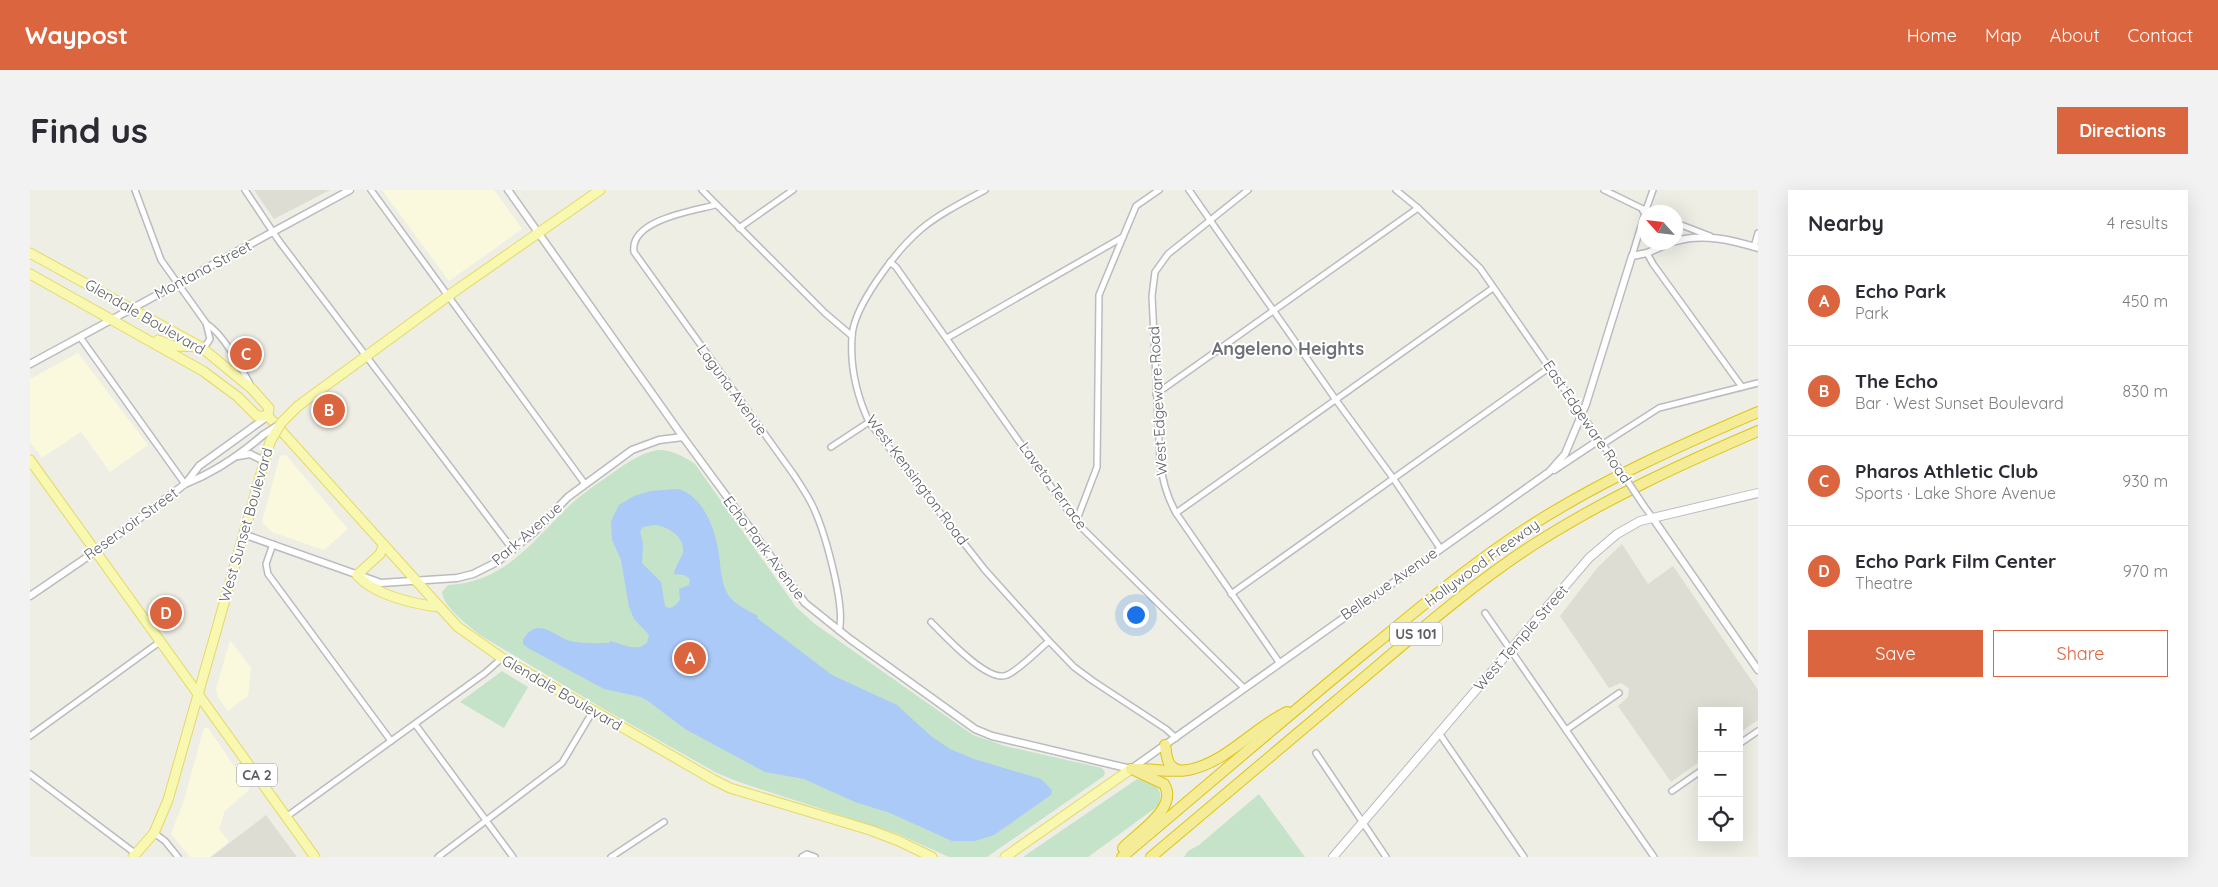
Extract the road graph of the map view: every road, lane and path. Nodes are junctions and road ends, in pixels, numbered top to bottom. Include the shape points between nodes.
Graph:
1 (134, 190) edge
2 (245, 190) edge
3 (350, 190) edge
4 (371, 190) edge
5 (508, 190) edge
6 (600, 190) edge
7 (702, 190) edge
8 (793, 190) edge
9 (985, 190) edge
10 (1159, 190) edge
11 (1189, 190) edge
12 (1248, 190) edge
13 (1396, 190) edge
14 (1604, 190) edge
15 (1653, 190) edge
16 (715, 205) junction
17 (1649, 205) edge
18 (1638, 207) edge
19 (1418, 208) junction
20 (1210, 220) junction
21 (1683, 226) edge
22 (739, 228) junction
23 (273, 233) junction
24 (1758, 233) edge
25 (540, 234) junction
26 (1123, 237) junction
27 (1638, 238) edge
28 (1722, 239) junction
29 (1683, 240) edge
30 (1756, 247) edge
31 (1656, 250) edge
32 (30, 252) edge
33 (1647, 254) junction
34 (1632, 256) junction
35 (890, 262) junction
36 (30, 274) edge
37 (178, 284) junction
38 (1493, 288) junction
39 (449, 296) junction
40 (132, 309) junction
41 (1275, 310) junction
42 (115, 318) junction
43 (206, 323) junction
44 (80, 336) junction
45 (852, 336) junction
46 (947, 338) junction
47 (201, 347) junction
48 (366, 357) junction
49 (30, 364) edge
50 (1550, 367) junction
51 (1758, 383) edge
52 (1742, 387) junction
53 (252, 389) junction
54 (1156, 394) junction
55 (1336, 400) junction
56 (1758, 412) edge
57 (1582, 415) junction
58 (268, 416) junction
59 (869, 422) junction
60 (281, 423) junction
61 (1758, 431) edge
62 (683, 437) junction
63 (1601, 442) junction
64 (831, 448) dead end
65 (234, 456) junction
66 (30, 460) edge
67 (264, 461) junction
68 (1393, 478) junction
69 (1541, 478) junction
70 (185, 484) junction
71 (585, 484) junction
72 (1758, 493) edge
73 (1176, 513) junction
74 (1652, 517) junction
75 (1076, 522) junction
76 (243, 534) junction
77 (273, 544) junction
78 (383, 546) junction
79 (1440, 548) junction
80 (513, 550) junction
81 (96, 551) junction
82 (357, 575) junction
83 (415, 582) junction
84 (1231, 594) junction
85 (30, 596) edge
86 (439, 607) junction
87 (1484, 613) dead end
88 (931, 622) dead end
89 (839, 630) junction
90 (162, 641) junction
91 (1049, 641) junction
92 (1510, 650) junction
93 (502, 658) junction
94 (1279, 662) junction
95 (1758, 670) edge
96 (1244, 688) junction
97 (1619, 693) dead end
98 (198, 694) junction
99 (1299, 706) junction
100 (593, 710) junction
101 (415, 724) junction
102 (1566, 730) junction
103 (1758, 731) edge
104 (1439, 733) junction
105 (30, 736) edge
106 (1176, 738) junction
107 (391, 741) junction
108 (1743, 741) edge
109 (1165, 745) junction
110 (1316, 753) dead end
111 (1131, 769) junction
112 (1181, 771) junction
113 (1698, 773) edge
114 (30, 774) edge
115 (1672, 791) dead end
116 (286, 817) junction
117 (486, 822) junction
118 (664, 822) dead end
119 (1362, 822) junction
120 (154, 833) junction
121 (134, 856) edge
122 (813, 856) edge
123 (178, 857) edge
124 (316, 857) edge
125 (438, 857) edge
126 (513, 857) edge
127 (611, 857) edge
128 (802, 857) edge
129 (932, 857) edge
130 (1005, 857) edge
131 (1115, 857) edge
132 (1122, 857) edge
133 (1151, 857) edge
134 (1332, 857) edge
135 (1386, 857) edge
136 (1524, 857) edge
137 (1654, 857) edge

1 - 37 street via 161,260
2 - 23 street
3 - 23 street, Montana Street
4 - 39 street
5 - 25 street, Echo Park Avenue
6 - 25 main road, West Sunset Boulevard
7 - 16 street
8 - 22 street
9 - 35 street, West Kensington Road via 920,230
10 - 26 street via 1136,206
11 - 20 street
12 - 20 street
13 - 19 street, East Edgeware Road
14 - 18 street
15 - 17 street
16 - 22 street
16 - 89 street, Laguna Avenue via 652,224 639,235 634,252 814,507 840,606
19 - 38 street, East Edgeware Road via 1480,268
19 - 41 street
20 - 41 street
20 - 54 street, West Edgeware Road via 1168,254 1155,272 1152,296
21 - 28 street
22 - 45 street
23 - 37 street, Montana Street
23 - 48 street
24 - 30 street
25 - 39 main road, West Sunset Boulevard
25 - 62 street, Echo Park Avenue
26 - 46 street
26 - 75 street via 1099,295 1097,467
27 - 34 street
28 - 29 street
28 - 30 street
31 - 33 street
32 - 40 main road, Glendale Boulevard
33 - 34 street
33 - 52 street
34 - 57 street, Bellevue Avenue
35 - 45 street, West Kensington Road via 862,308
35 - 46 street, Laveta Terrace
36 - 42 main road, Glendale Boulevard
37 - 40 street, Montana Street
37 - 43 street
38 - 50 street, East Edgeware Road
38 - 55 street
39 - 48 main road, West Sunset Boulevard
39 - 71 street
40 - 42 street, Montana Street
40 - 47 main road, Glendale Boulevard
41 - 54 street
41 - 55 street
42 - 44 street, Montana Street
42 - 47 main road via 163,342 189,348
42 - 58 main road, Glendale Boulevard via 203,371 257,416
43 - 47 street via 210,339
43 - 53 street via 224,342
44 - 49 street, Montana Street
44 - 70 street
45 - 59 street, West Kensington Road via 854,381
46 - 75 street, Laveta Terrace
47 - 53 main road, Glendale Boulevard
48 - 60 main road, West Sunset Boulevard via 298,406
48 - 80 street
50 - 57 street, East Edgeware Road
50 - 68 street
51 - 52 street
52 - 63 street via 1659,408
53 - 58 main road, Glendale Boulevard via 269,408
54 - 73 street, West Edgeware Road via 1162,480 1166,496
55 - 68 street
55 - 73 street
56 - 99 highway, Hollywood Freeway / US 101 via 1651,458 1526,529 1439,592
57 - 63 street, East Edgeware Road
57 - 69 street, Bellevue Avenue via 1565,454
58 - 70 street via 199,466
58 - 78 main road, Glendale Boulevard
59 - 64 street
59 - 91 street, West Kensington Road via 985,570
60 - 65 street, Reservoir Street, bridge
60 - 67 main road, West Sunset Boulevard, bridge
61 - 133 highway, Hollywood Freeway / US 101 via 1627,490 1566,524 1507,563 1423,628
62 - 71 street, Park Avenue via 659,440 632,450
62 - 89 street, Echo Park Avenue via 797,594
63 - 69 street
63 - 74 street, East Edgeware Road, bridge
65 - 67 street via 250,454
65 - 70 street, Reservoir Street
66 - 81 main road, CA 2
67 - 76 main road, West Sunset Boulevard
68 - 79 street
68 - 84 street
69 - 79 street, Bellevue Avenue
70 - 81 street, Reservoir Street
71 - 80 street, Park Avenue
72 - 74 main road, West Temple Street
73 - 84 street, West Edgeware Road
74 - 92 main road, West Temple Street via 1616,534 1598,549
74 - 95 street, East Edgeware Road
75 - 96 street, Laveta Terrace
76 - 77 street, Park Avenue
76 - 98 main road, West Sunset Boulevard
77 - 82 street, Park Avenue
77 - 107 street via 266,564 268,574
78 - 82 main road via 380,554
78 - 83 main road, Glendale Boulevard
79 - 94 street, Bellevue Avenue
80 - 83 street, Park Avenue via 473,574
81 - 85 street, Reservoir Street
81 - 90 main road, CA 2
82 - 83 street, Park Avenue via 381,583
82 - 86 main road via 368,585 408,602
83 - 86 main road, Glendale Boulevard
84 - 94 street, West Edgeware Road
86 - 93 main road, Glendale Boulevard via 458,627
87 - 92 street
88 - 91 street via 957,650 996,676 1008,675
89 - 111 street, Echo Park Avenue via 975,729 992,736
90 - 98 main road, CA 2
90 - 105 street
91 - 106 street, West Kensington Road via 1093,681
92 - 102 street
92 - 104 main road, West Temple Street
93 - 100 main road, Glendale Boulevard
93 - 101 street
94 - 96 street, Bellevue Avenue
96 - 106 street, Bellevue Avenue
97 - 102 street
98 - 116 main road, CA 2
98 - 120 main road, West Sunset Boulevard via 168,800
99 - 112 highway via 1270,720 1229,752 1209,763
99 - 132 highway, Hollywood Freeway / US 101
100 - 117 street via 562,764
100 - 129 main road, Glendale Boulevard via 730,788 870,830
101 - 107 street
101 - 117 street
102 - 137 street
103 - 108 street
104 - 119 main road, West Temple Street
104 - 136 street
106 - 109 street, Bellevue Avenue
107 - 116 street
109 - 111 street, Bellevue Avenue
109 - 112 highway via 1170,766
110 - 119 street
111 - 112 highway
111 - 130 main road, Bellevue Avenue
111 - 131 highway via 1164,784 1169,800 1163,810
113 - 115 street
114 - 121 street
116 - 124 main road, CA 2
117 - 125 street
117 - 126 street
118 - 127 street
119 - 134 main road, West Temple Street
119 - 135 street
120 - 121 main road, West Sunset Boulevard
120 - 123 street
122 - 128 street

